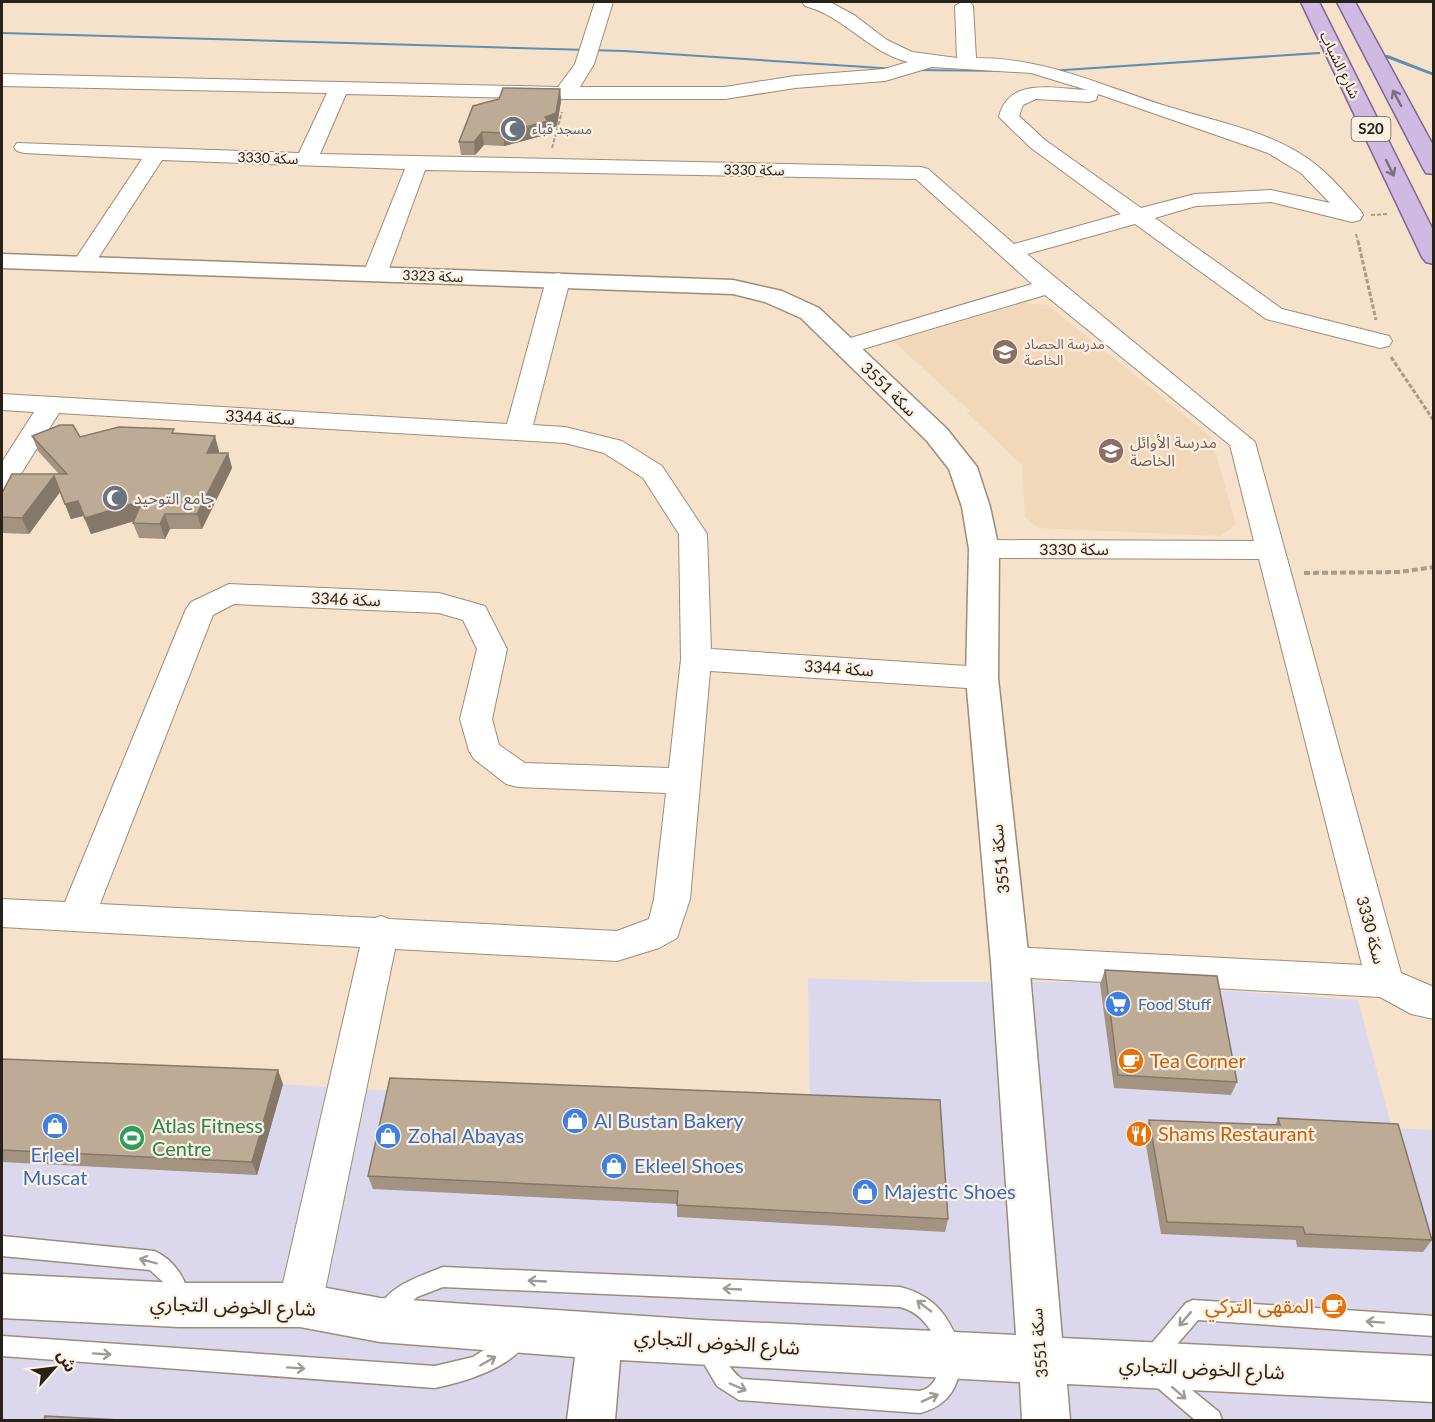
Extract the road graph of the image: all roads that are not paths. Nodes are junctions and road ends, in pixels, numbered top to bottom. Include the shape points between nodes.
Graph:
1 (604, 2) edge
2 (811, 2) edge
3 (1310, 2) edge
4 (1346, 2) edge
5 (964, 6) dead end
6 (930, 62) junction
7 (967, 62) junction
8 (2, 80) edge
9 (339, 88) junction
10 (563, 93) junction
11 (1125, 98) junction
12 (24, 147) dead end
13 (155, 155) junction
14 (307, 159) junction
15 (417, 164) junction
16 (1434, 168) edge
17 (1137, 217) junction
18 (1010, 252) junction
19 (1434, 257) edge
20 (2, 261) edge
21 (83, 264) junction
22 (375, 274) junction
23 (558, 280) junction
24 (1048, 286) junction
25 (1380, 341) road end
26 (846, 347) junction
27 (2, 402) edge
28 (51, 405) junction
29 (518, 432) junction
30 (2, 482) edge
31 (984, 549) junction
32 (1274, 559) junction
33 (696, 659) junction
34 (982, 678) junction
35 (683, 781) junction
36 (2, 913) edge
37 (77, 917) junction
38 (381, 931) junction
39 (1010, 962) junction
40 (1385, 982) junction
41 (1434, 1004) edge
42 (2, 1246) edge
43 (2, 1296) edge
44 (178, 1305) junction
45 (300, 1305) junction
46 (380, 1320) junction
47 (1434, 1326) edge
48 (526, 1330) junction
49 (600, 1335) junction
50 (2, 1346) edge
51 (954, 1355) junction
52 (1040, 1360) junction
53 (1146, 1365) junction
54 (1434, 1379) edge
55 (591, 1420) edge
56 (1046, 1420) edge
57 (1211, 1420) edge

1 - 10 street via 580,74
2 - 6 street via 834,10 886,47
3 -> 19 main road, شارع الشباب / S20
16 -> 4 main road, S20
5 - 7 street
6 - 7 street
6 - 10 street via 885,75 795,82 724,93
7 - 11 street via 1032,67
8 - 9 street
9 - 10 street
9 - 14 street
11 - 17 street via 1020,97 1012,105 1009,117 1038,144
11 - 17 street via 1232,132 1290,156 1318,176 1352,215 1271,196 1245,196 1195,200
12 - 13 street, سكة 3330
13 - 14 street, سكة 3330
13 - 21 street
14 - 15 street, سكة 3330
15 - 18 street, سكة 3330 via 921,173
15 - 22 street
17 - 18 street
17 - 25 street via 1274,314
18 - 24 street, سكة 3330
20 - 21 street, سكة 3323
21 - 22 street, سكة 3323
22 - 23 street, سكة 3323
23 - 26 street, سكة 3323 via 733,287 773,296 810,313
23 - 29 street
24 - 26 street
24 - 32 street, سكة 3330 via 1242,442
26 - 31 street, سكة 3551 via 937,435 963,467
27 - 28 street, سكة 3344
28 - 29 street, سكة 3344
28 - 30 street
29 - 33 street, سكة 3344 via 565,435 613,447 653,472 693,534
31 - 32 street, سكة 3330
31 - 34 street, سكة 3551
32 - 40 street, سكة 3330
33 - 34 street, سكة 3344
33 - 35 street, سكة 3344
34 - 39 street, سكة 3551
35 - 37 street, سكة 3346 via 518,775 485,752 476,719 492,649 475,613 439,603 229,594 201,609
35 - 38 street, سكة 3344 via 672,899 664,928 646,938 617,946
36 - 37 street
37 - 38 street
38 - 45 street
39 - 40 street, سكة 3330
39 - 52 street, سكة 3551
40 - 41 street via 1424,1003
44 -> 42 lane via 172,1277 154,1262
43 - 44 street, شارع الخوض التجاري
44 - 45 street, شارع الخوض التجاري
45 - 46 street, شارع الخوض التجاري
46 - 48 street, شارع الخوض التجاري
51 -> 46 lane via 926,1305 900,1297 443,1277 410,1290
47 -> 53 lane via 1193,1310
48 - 49 street, شارع الخوض التجاري
50 -> 48 lane via 435,1377 485,1364
49 - 51 street, شارع الخوض التجاري
49 - 55 street
51 - 52 street, شارع الخوض التجاري
52 - 53 street, شارع الخوض التجاري
52 - 56 street, سكة 3551
53 - 54 street, شارع الخوض التجاري
53 -> 57 lane

